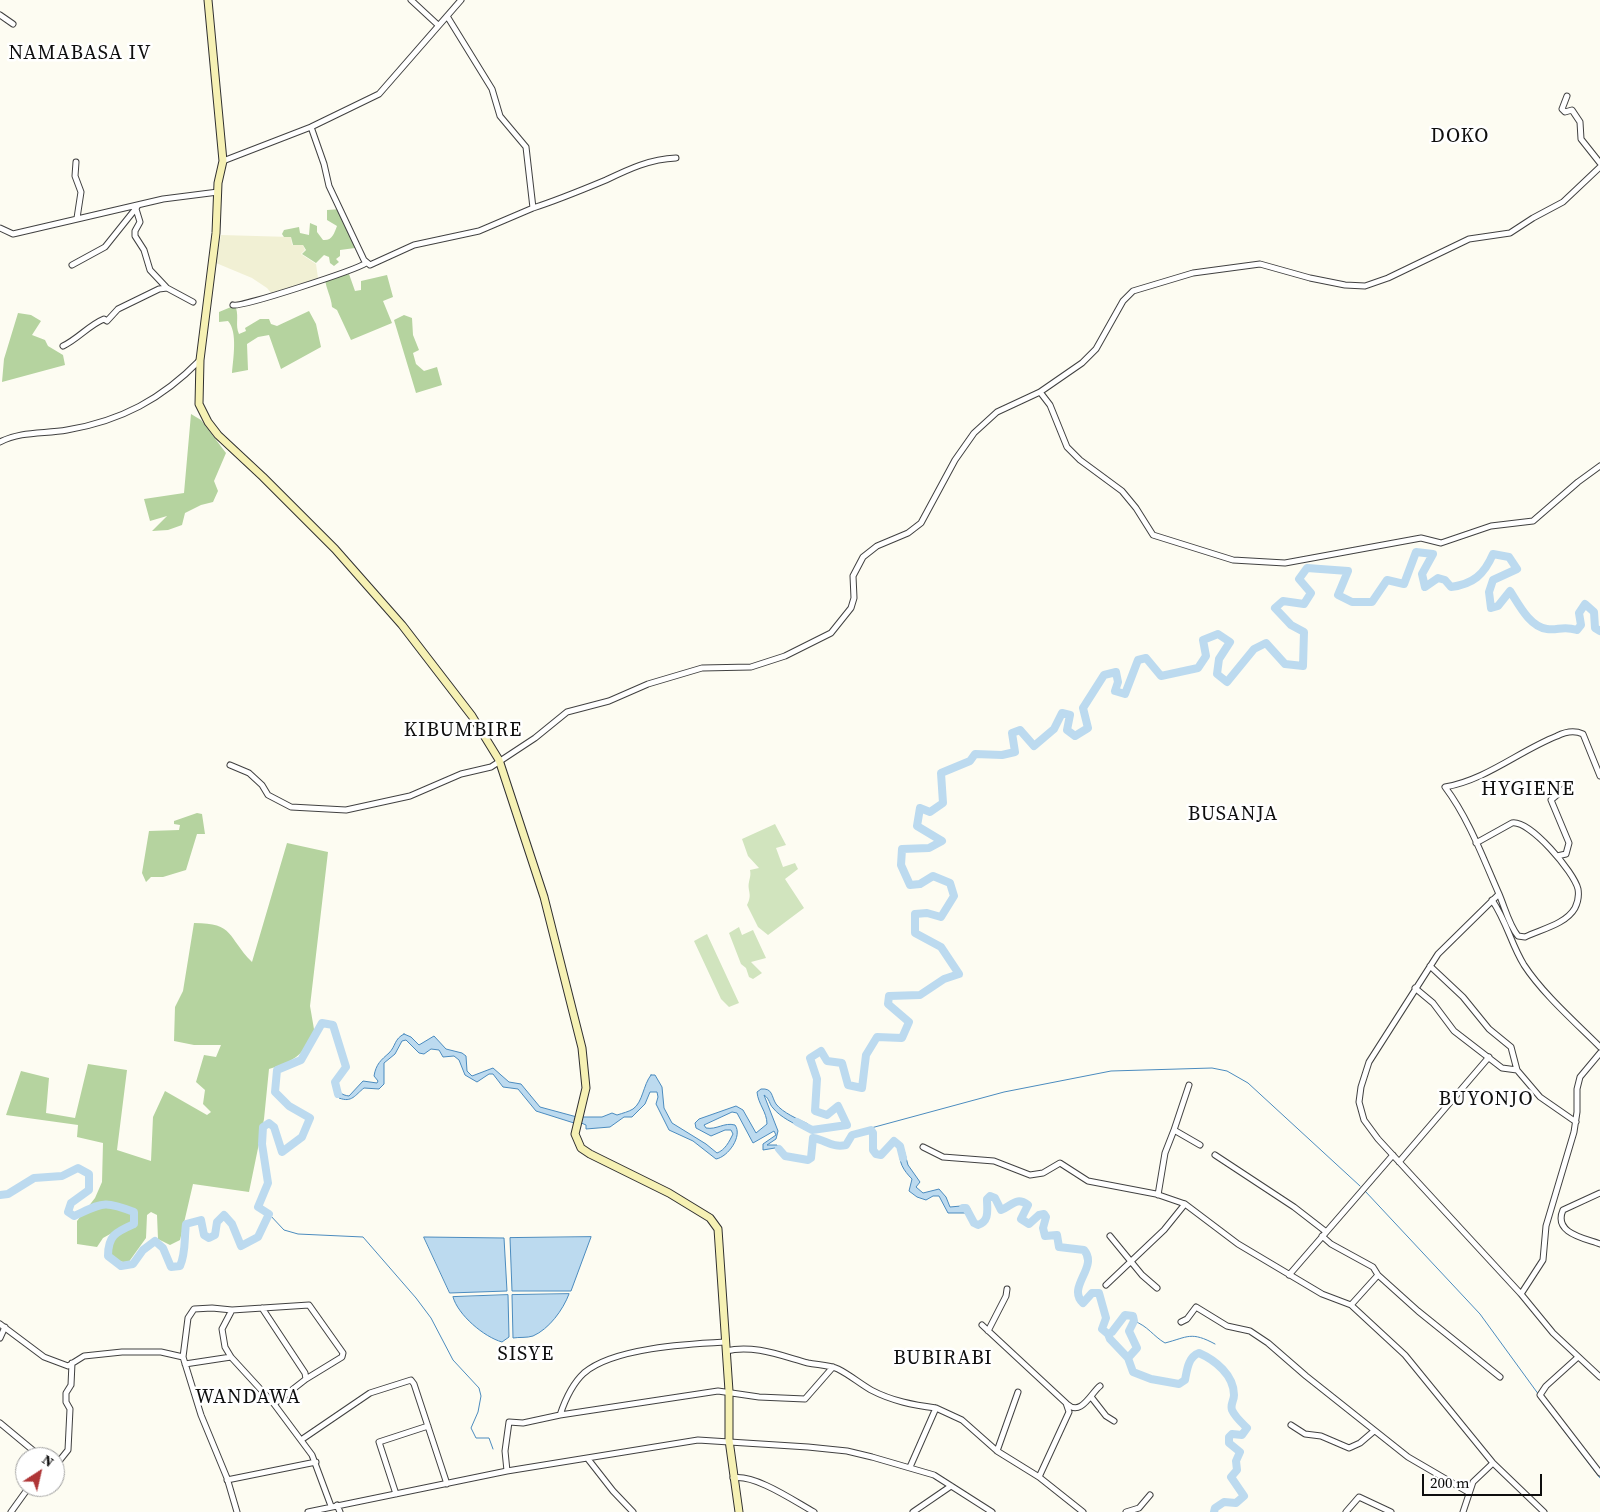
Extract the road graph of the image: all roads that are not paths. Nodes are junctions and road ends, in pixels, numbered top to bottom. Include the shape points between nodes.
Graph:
1 (208, 0) edge
2 (411, 0) edge
3 (461, 0) edge
4 (0, 14) edge
5 (448, 16) junction
6 (13, 24) dead end
7 (438, 25) junction
8 (1567, 96) dead end
9 (311, 127) junction
10 (676, 158) dead end
11 (222, 161) junction
12 (76, 162) dead end
13 (1600, 165) edge
14 (218, 192) junction
15 (137, 207) junction
16 (533, 208) junction
17 (77, 218) junction
18 (0, 228) edge
19 (366, 263) junction
20 (72, 264) dead end
21 (166, 288) junction
22 (193, 302) dead end
23 (233, 305) dead end
24 (63, 346) dead end
25 (200, 360) junction
26 (1040, 392) junction
27 (0, 442) edge
28 (1600, 466) edge
29 (499, 760) junction
30 (230, 765) dead end
31 (1600, 776) edge
32 (1565, 788) dead end
33 (1476, 843) junction
34 (1557, 856) junction
35 (1499, 894) junction
36 (1492, 900) junction
37 (1430, 966) junction
38 (1415, 988) junction
39 (1600, 1046) edge
40 (1600, 1053) edge
41 (1489, 1057) junction
42 (1517, 1070) junction
43 (1189, 1085) dead end
44 (1576, 1122) junction
45 (1174, 1130) junction
46 (1200, 1145) dead end
47 (923, 1147) dead end
48 (1216, 1155) dead end
49 (1393, 1155) junction
50 (1399, 1162) junction
51 (1600, 1193) edge
52 (1158, 1195) junction
53 (1185, 1204) junction
54 (1323, 1233) junction
55 (1110, 1236) dead end
56 (1600, 1244) edge
57 (1130, 1261) junction
58 (1289, 1274) junction
59 (1378, 1275) junction
60 (1106, 1285) dead end
61 (1157, 1288) dead end
62 (1006, 1289) dead end
63 (1520, 1294) junction
64 (1351, 1305) junction
65 (262, 1308) junction
66 (232, 1310) junction
67 (1181, 1322) dead end
68 (3, 1325) edge
69 (982, 1325) dead end
70 (988, 1330) junction
71 (0, 1338) edge
72 (725, 1342) junction
73 (726, 1351) junction
74 (183, 1357) junction
75 (231, 1357) junction
76 (1577, 1358) junction
77 (72, 1364) junction
78 (186, 1364) junction
79 (833, 1367) junction
80 (1500, 1377) dead end
81 (1600, 1377) edge
82 (306, 1379) junction
83 (1100, 1386) dead end
84 (730, 1391) junction
85 (1018, 1392) dead end
86 (1092, 1398) junction
87 (1066, 1403) junction
88 (274, 1404) junction
89 (936, 1408) junction
90 (560, 1415) junction
91 (1114, 1421) dead end
92 (0, 1423) edge
93 (1291, 1425) dead end
94 (428, 1426) junction
95 (1374, 1431) junction
96 (301, 1440) junction
97 (728, 1440) junction
98 (29, 1447) edge
99 (997, 1451) junction
100 (65, 1454) edge
101 (588, 1458) junction
102 (316, 1462) junction
103 (1493, 1463) junction
104 (910, 1466) junction
105 (507, 1471) junction
106 (1600, 1473) edge
107 (1039, 1477) junction
108 (733, 1478) junction
109 (227, 1480) junction
110 (447, 1484) junction
111 (951, 1486) junction
112 (1468, 1492) junction
113 (396, 1494) junction
114 (1150, 1495) dead end
115 (22, 1497) edge
116 (334, 1506) junction
117 (11, 1512) edge
118 (237, 1512) edge
119 (308, 1512) edge
120 (340, 1512) edge
121 (633, 1512) edge
122 (739, 1512) edge
123 (814, 1512) edge
124 (913, 1512) edge
125 (992, 1512) edge
126 (1083, 1512) edge
127 (1126, 1512) edge
128 (1346, 1512) edge
129 (1391, 1512) edge
130 (1463, 1512) edge
131 (1544, 1512) edge

1 - 11 street
2 - 7 street
3 - 5 street
4 - 6 street
5 - 7 street
5 - 16 street via 492,89 500,116 526,147
7 - 9 street via 379,94
8 - 13 street via 1562,109 1566,112 1572,110 1578,119 1581,140
9 - 11 street
9 - 19 street via 329,186
10 - 16 street via 618,172
11 - 14 street
12 - 17 street via 75,176 81,192
13 - 26 street via 1563,202 1510,233 1469,239 1365,286 1310,278 1260,264 1193,273 1133,291 1090,356
14 - 15 street
14 - 25 street
15 - 17 street
15 - 20 street via 105,247
15 - 21 street via 140,222 134,231 135,236 144,250 150,270
16 - 19 street via 480,231 414,245 377,263
17 - 18 street via 13,234
19 - 23 street via 349,272 279,295
21 - 22 street
21 - 24 street via 126,305 107,321 96,322 75,341
25 - 27 street via 157,398 119,417 68,430 12,436
25 - 29 street via 200,404 212,428 335,549 402,625 472,716
26 - 28 street via 1050,406 1068,447 1122,491 1153,535 1237,561 1290,562 1421,538 1440,543 1491,526 1528,522 1538,518
26 - 29 street via 997,412 982,424 955,460 921,524 877,546 863,557 853,576 851,608 825,638 756,667 702,668 648,684 609,701 567,712 535,738
29 - 30 street via 491,767 461,774 410,796 342,810 304,809 278,802 268,795 257,779
29 - 72 street via 544,898 582,1048 587,1081 575,1134 577,1142 590,1154 669,1194 716,1224
31 - 33 street via 1582,734 1573,732 1557,736 1483,774 1445,787 1466,818
32 - 34 street via 1550,800 1568,843 1566,854
33 - 34 street via 1517,822 1526,826
33 - 35 street
34 - 35 street via 1568,868 1578,889 1577,903 1566,918 1520,937
35 - 36 street
36 - 37 street via 1445,946
36 - 39 street via 1534,979
37 - 38 street
37 - 42 street via 1463,997 1489,1029 1511,1047
38 - 41 street via 1433,1003 1454,1031
38 - 49 street via 1369,1062 1360,1092 1364,1121
40 - 44 street via 1580,1076
41 - 42 street via 1502,1068
41 - 50 street
42 - 44 street via 1540,1097
43 - 45 street
44 - 63 street via 1546,1226 1543,1260
45 - 46 street
45 - 52 street via 1165,1153
47 - 52 street via 943,1157 994,1162 1030,1175 1043,1173 1060,1163 1088,1181
48 - 54 street via 1294,1207
49 - 50 street
49 - 54 street
50 - 63 street
51 - 56 street via 1563,1210 1560,1216 1562,1227 1568,1232
52 - 53 street
53 - 57 street via 1164,1230
53 - 58 street via 1238,1244
54 - 58 street
54 - 59 street via 1331,1244 1373,1267
55 - 57 street
57 - 60 street
57 - 61 street
58 - 64 street via 1322,1294
59 - 64 street
59 - 80 street
62 - 70 street via 1006,1296
63 - 76 street
64 - 103 street via 1405,1355
65 - 66 street
65 - 82 street
65 - 82 street via 308,1305 343,1353 342,1357
66 - 74 street via 194,1309 188,1318
66 - 75 street via 221,1335
67 - 95 street via 1196,1307 1226,1326 1250,1331
68 - 71 street
68 - 77 street via 44,1357 59,1364
69 - 70 street
70 - 87 street
72 - 73 street
72 - 90 street via 654,1349 596,1364 577,1380
73 - 79 street via 766,1352
73 - 84 street
74 - 77 street via 161,1352 122,1352 84,1356
74 - 78 street
75 - 78 street
75 - 88 street
76 - 81 street
76 - 106 street via 1540,1395
77 - 100 street via 71,1385 66,1393 70,1409 68,1450
78 - 109 street via 201,1415
79 - 84 street via 805,1399 759,1397
79 - 89 street via 894,1400
82 - 88 street
83 - 86 street
84 - 90 street
84 - 97 street
85 - 99 street
86 - 87 street via 1075,1407
86 - 91 street
87 - 107 street via 1069,1412
88 - 96 street
89 - 99 street via 962,1420
89 - 104 street
90 - 105 street via 523,1423 509,1422 505,1452
92 - 98 street
93 - 95 street via 1305,1434 1321,1436 1349,1448
94 - 96 street via 414,1384 407,1380 370,1393
94 - 110 street
94 - 113 street via 379,1442
95 - 112 street via 1408,1457
96 - 102 street
97 - 101 street via 698,1440
97 - 104 street via 847,1451
97 - 108 street
99 - 107 street
101 - 105 street
101 - 121 street
102 - 109 street
102 - 116 street
103 - 112 street via 1475,1479
103 - 131 street
104 - 111 street
105 - 110 street
107 - 126 street
108 - 122 street
108 - 123 street via 740,1476 757,1481
109 - 118 street
110 - 113 street
111 - 124 street
111 - 125 street
112 - 130 street
113 - 116 street
114 - 127 street via 1140,1508
115 - 117 street
116 - 119 street
116 - 120 street
128 - 129 street via 1355,1499 1362,1497

